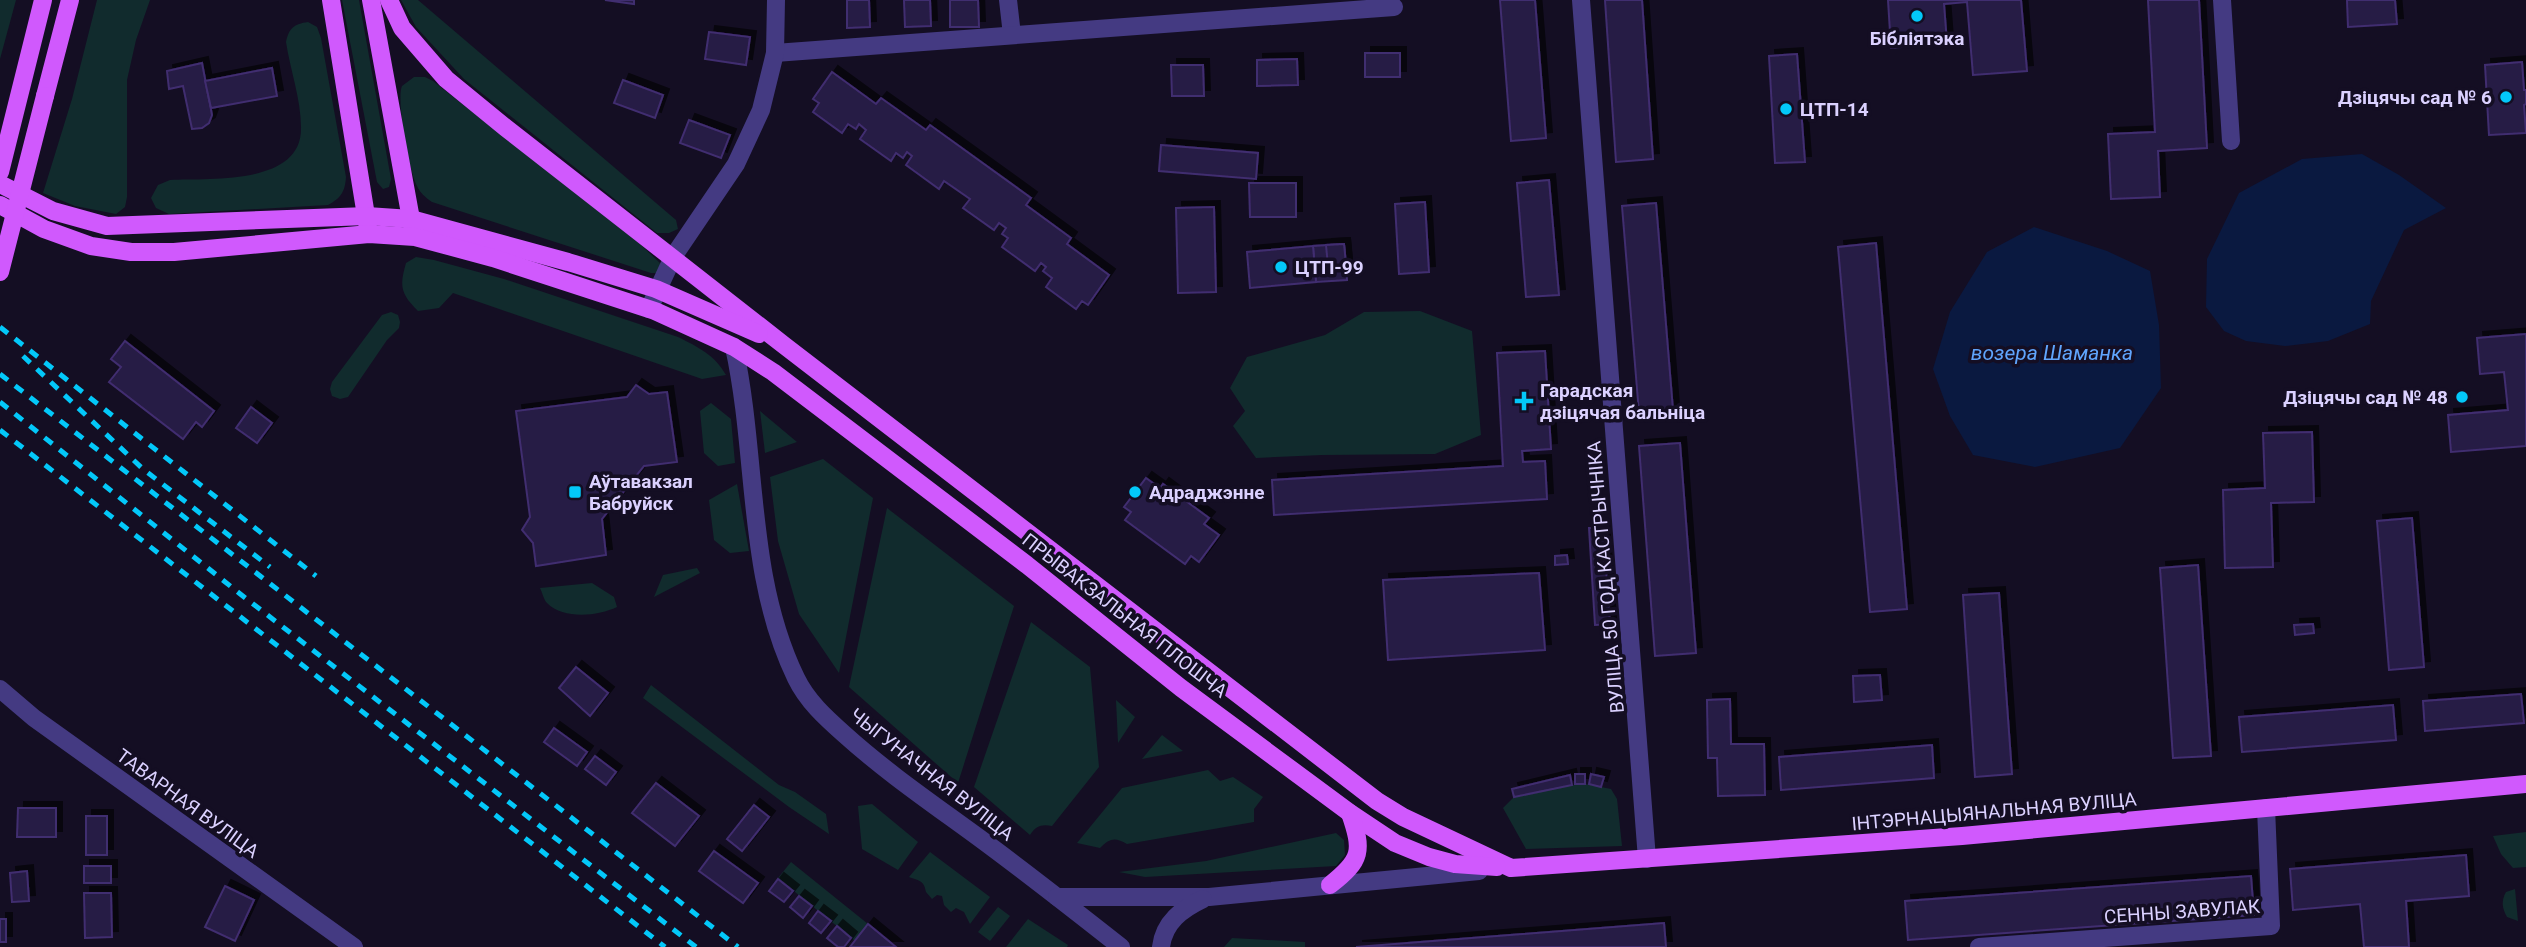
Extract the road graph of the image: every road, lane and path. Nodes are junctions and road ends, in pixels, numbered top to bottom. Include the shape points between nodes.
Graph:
1 (43, 0) edge
2 (70, 0) edge
3 (331, 0) edge
4 (371, 0) edge
5 (389, 0) edge
6 (776, 0) edge
7 (1008, 0) edge
8 (1581, 0) edge
9 (2222, 0) edge
10 (1394, 7) dead end
11 (1012, 35) junction
12 (775, 53) junction
13 (2231, 141) dead end
14 (0, 172) edge
15 (0, 184) edge
16 (0, 205) edge
17 (411, 219) junction
18 (368, 225) junction
19 (415, 237) junction
20 (673, 257) junction
21 (0, 272) edge
22 (656, 289) junction
23 (649, 310) junction
24 (785, 346) junction
25 (734, 347) junction
26 (0, 689) edge
27 (2526, 784) edge
28 (2266, 808) junction
29 (1350, 813) junction
30 (1468, 849) joint
31 (1647, 859) junction
32 (1511, 868) junction
33 (1330, 885) junction
34 (1057, 897) junction
35 (1209, 897) junction
36 (354, 947) edge
37 (1121, 947) edge
38 (1161, 947) edge
39 (1979, 947) edge

1 - 14 main road
2 - 21 main road, bridge
3 - 18 main road
4 - 17 main road
5 - 20 main road via 402,27 446,79
6 - 12 street
7 - 11 street
8 - 31 street, ВУЛІЦА 50 ГОД КАСТРЫЧНІКА
9 - 13 street
10 - 11 street
11 - 12 street
12 - 20 street via 761,110 736,164
15 - 18 main road via 53,211 107,226
16 - 18 main road via 79,242 131,252 174,252
17 - 18 main road
17 - 19 main road
17 - 22 main road
18 - 19 main road, ПРЫВАКЗАЛЬНАЯ ПЛОШЧА
19 - 23 main road, ПРЫВАКЗАЛЬНАЯ ПЛОШЧА
20 - 22 street
20 - 24 main road
22 - 23 street
22 - 24 main road
23 - 25 main road, ПРЫВАКЗАЛЬНАЯ ПЛОШЧА
24 - 30 main road, ПРЫВАКЗАЛЬНАЯ ПЛОШЧА via 1377,801
25 - 29 main road, ПРЫВАКЗАЛЬНАЯ ПЛОШЧА via 773,372
25 - 34 street, ЧЫГУНАЧНАЯ ВУЛІЦА via 743,387 764,576 797,680 820,712 870,757
26 - 36 street, ТАВАРНАЯ ВУЛІЦА
27 - 28 main road, ІНТЭРНАЦЫЯНАЛЬНАЯ ВУЛІЦА
28 - 31 main road, ІНТЭРНАЦЫЯНАЛЬНАЯ ВУЛІЦА
28 - 39 street, СЕННЫ ЗАВУЛАК via 2271,926
29 - 32 main road, ПРЫВАКЗАЛЬНАЯ ПЛОШЧА via 1395,843 1429,857
29 - 33 main road via 1357,852 1351,868
30 - 32 main road, ІНТЭРНАЦЫЯНАЛЬНАЯ ВУЛІЦА
31 - 32 main road, ІНТЭРНАЦЫЯНАЛЬНАЯ ВУЛІЦА
32 - 33 street
33 - 35 street
34 - 35 street
34 - 37 street, ЧЫГУНАЧНАЯ ВУЛІЦА
35 - 38 street via 1185,908 1163,934

